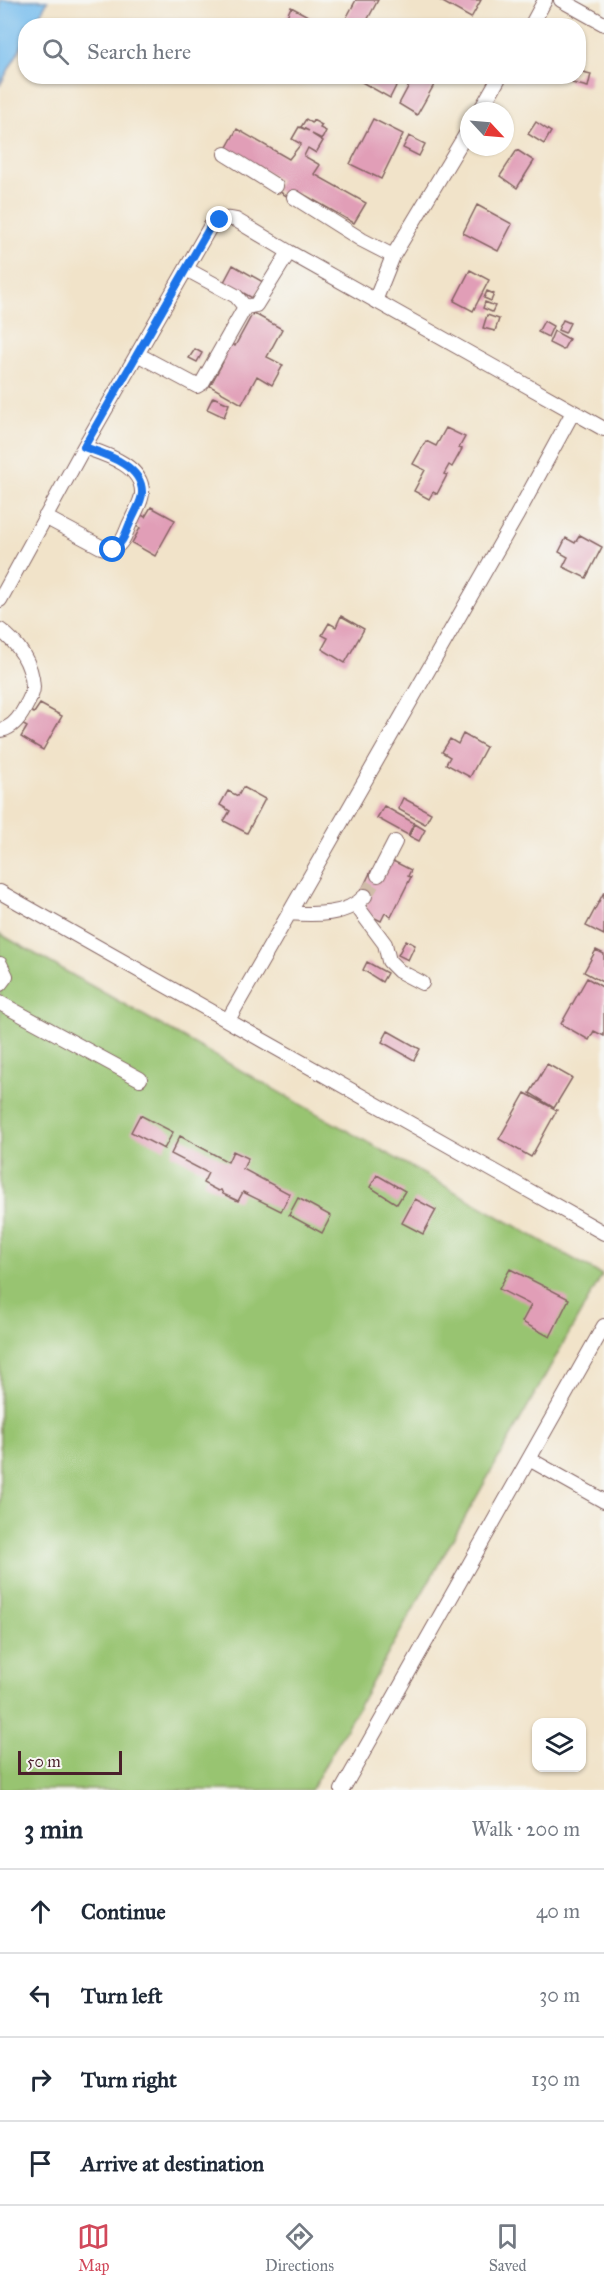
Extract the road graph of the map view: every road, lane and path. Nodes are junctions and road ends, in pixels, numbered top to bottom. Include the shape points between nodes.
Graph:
1 (561, 0) edge
2 (604, 24) edge
3 (495, 84) edge
4 (485, 102) edge
5 (460, 144) edge
6 (225, 154) dead end
7 (276, 186) dead end
8 (294, 197) dead end
9 (289, 252) junction
10 (393, 256) junction
11 (186, 269) junction
12 (375, 301) junction
13 (245, 307) junction
14 (137, 354) junction
15 (573, 412) junction
16 (604, 429) edge
17 (84, 447) junction
18 (45, 517) junction
19 (0, 600) edge
20 (0, 630) edge
21 (0, 730) edge
22 (396, 842) dead end
23 (378, 875) tunnel mouth
24 (0, 892) edge
25 (289, 913) junction
26 (0, 964) edge
27 (422, 983) dead end
28 (0, 984) edge
29 (0, 1003) edge
30 (228, 1020) junction
31 (140, 1079) dead end
32 (604, 1233) edge
33 (602, 1333) edge
34 (529, 1459) junction
35 (604, 1501) edge
36 (342, 1790) edge

1 - 2 street
3 - 4 street
5 - 10 street
6 - 7 street
8 - 10 street
9 - 11 street via 227,218 214,222
9 - 12 street
9 - 13 street via 256,305
10 - 12 street
11 - 13 street via 236,296
11 - 14 street
12 - 15 street
13 - 14 street via 197,386
14 - 17 street
15 - 16 street
15 - 25 street
17 - 18 street
17 - 18 street via 106,455 139,477 142,494 124,540 113,550 101,547
18 - 19 street
20 - 21 street via 24,654 33,687 18,720
22 - 23 street
24 - 30 street
25 - 27 street via 323,914 361,901 385,944 389,961
25 - 30 street
26 - 28 street via 6,976
29 - 31 street
30 - 32 street
33 - 34 street
34 - 35 street
34 - 36 street

